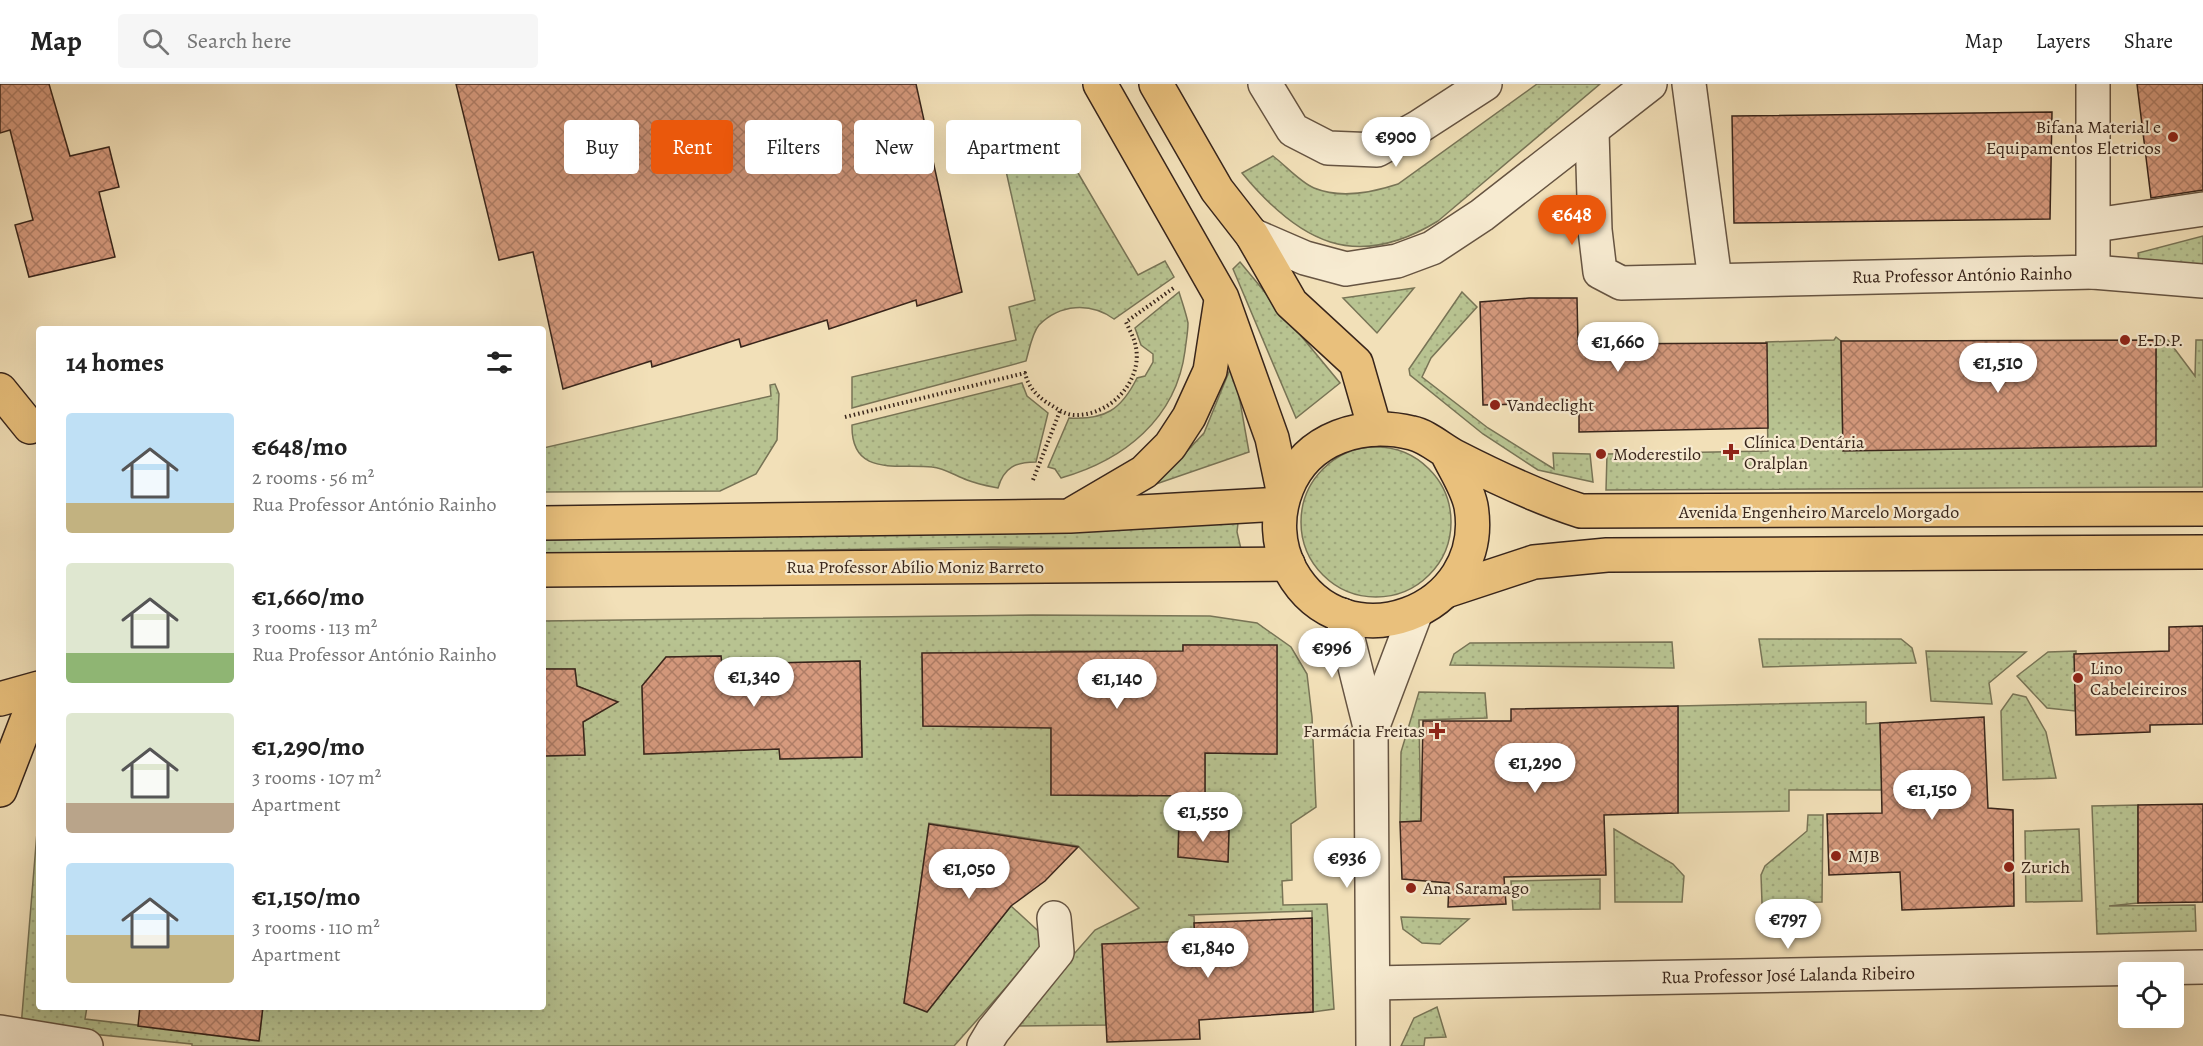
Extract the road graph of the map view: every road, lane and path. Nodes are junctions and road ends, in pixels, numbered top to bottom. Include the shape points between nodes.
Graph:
1 (1100, 84) edge
2 (1156, 84) edge
3 (1265, 84) edge
4 (1485, 84) edge
5 (1650, 84) edge
6 (1689, 84) edge
7 (2093, 84) edge
8 (1592, 132) junction
9 (2203, 209) edge
10 (2094, 225) junction
11 (1252, 235) junction
12 (2093, 272) junction
13 (1715, 280) junction
14 (2203, 281) edge
15 (1177, 286) dead end
16 (1222, 298) junction
17 (0, 390) edge
18 (1060, 411) junction
19 (845, 417) dead end
20 (23, 426) edge
21 (1375, 429) junction
22 (1447, 453) junction
23 (1030, 487) dead end
24 (1282, 500) junction
25 (2203, 509) edge
26 (1070, 516) junction
27 (546, 523) edge
28 (2203, 552) edge
29 (1288, 564) junction
30 (546, 570) edge
31 (1446, 591) junction
32 (1416, 612) junction
33 (1342, 615) junction
34 (36, 690) edge
35 (36, 697) edge
36 (0, 699) edge
37 (1371, 731) junction
38 (0, 790) edge
39 (1054, 918) dead end
40 (2203, 968) edge
41 (2184, 969) edge
42 (2118, 971) edge
43 (1373, 983) junction
44 (0, 1032) edge
45 (71, 1045) edge
46 (984, 1046) edge
47 (1373, 1046) edge

1 - 16 main road
2 - 11 main road via 1217,190
3 - 4 street via 1293,130 1328,148 1377,150
5 - 8 street
6 - 13 street
7 - 10 street, Rua Professor António Rainho
8 - 11 street via 1482,215 1432,248 1397,261 1346,269 1305,258
8 - 13 street, Rua Professor António Rainho via 1600,272 1621,284
9 - 10 street
10 - 12 street, Rua Professor António Rainho
11 - 21 main road via 1291,303 1356,363
12 - 13 street, Rua Professor António Rainho
12 - 14 street
15 - 18 path via 1126,322 1136,345 1134,376 1118,400 1095,412 1074,415
16 - 24 main road via 1272,438
16 - 26 main road via 1210,370 1189,417 1170,446 1144,472
17 - 20 main road
18 - 19 path via 1040,398 1028,384 1025,373
18 - 23 path
21 - 22 main road via 1414,433
21 - 24 main road via 1355,430 1321,445 1298,469
22 - 25 main road, Avenida Engenheiro Marcelo Morgado via 1518,489 1581,511
22 - 31 main road via 1465,487 1472,523 1466,559
24 - 26 main road
24 - 29 main road via 1280,534
26 - 27 main road
28 - 31 main road via 1607,555 1534,562
29 - 30 main road, Rua Professor Abílio Moniz Barreto
29 - 33 main road via 1310,595
31 - 32 main road
32 - 33 main road via 1379,621
32 - 37 street
33 - 37 street
34 - 36 main road
35 - 38 main road
37 - 43 street
39 - 46 street via 1057,952
40 - 41 street, Rua Professor José Lalanda Ribeiro
42 - 43 street, Rua Professor José Lalanda Ribeiro
43 - 47 street
44 - 45 street

